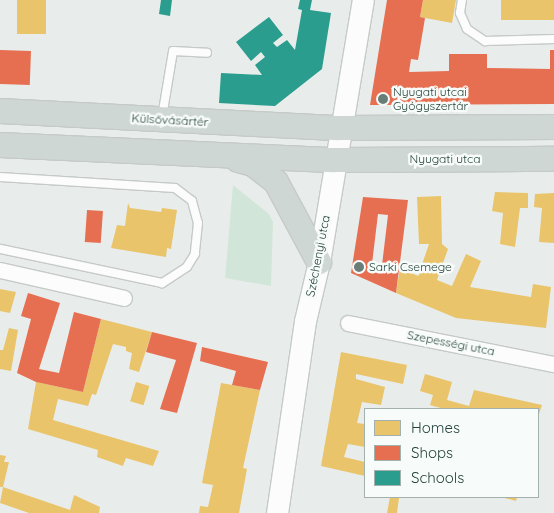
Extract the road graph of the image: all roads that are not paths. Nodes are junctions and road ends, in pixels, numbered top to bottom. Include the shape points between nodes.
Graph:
1 (363, 0) edge
2 (462, 0) edge
3 (554, 39) edge
4 (207, 53) dead end
5 (0, 111) edge
6 (162, 119) junction
7 (554, 127) edge
8 (340, 128) junction
9 (0, 145) edge
10 (217, 154) junction
11 (554, 158) edge
12 (336, 160) junction
13 (0, 176) edge
14 (0, 249) edge
15 (319, 262) junction
16 (0, 270) edge
17 (124, 298) dead end
18 (348, 323) dead end
19 (554, 364) edge
20 (277, 513) edge

1 - 8 street, Széchenyi utca
2 - 3 lane via 460,13 467,29 486,41
4 - 6 lane via 173,51
5 - 6 main road, Külsővásártér
6 - 8 main road, Külsővásártér
7 - 8 main road
8 - 12 street, Széchenyi utca
9 - 10 main road
10 - 12 main road
10 - 15 main road via 253,164 276,182
11 - 12 main road, Nyugati utca
12 - 15 street, Széchenyi utca
13 - 14 lane via 175,188 192,201 198,223 191,260 174,277 162,283
15 - 20 street, Széchenyi utca via 305,321
16 - 17 street
18 - 19 street, Szepességi utca

